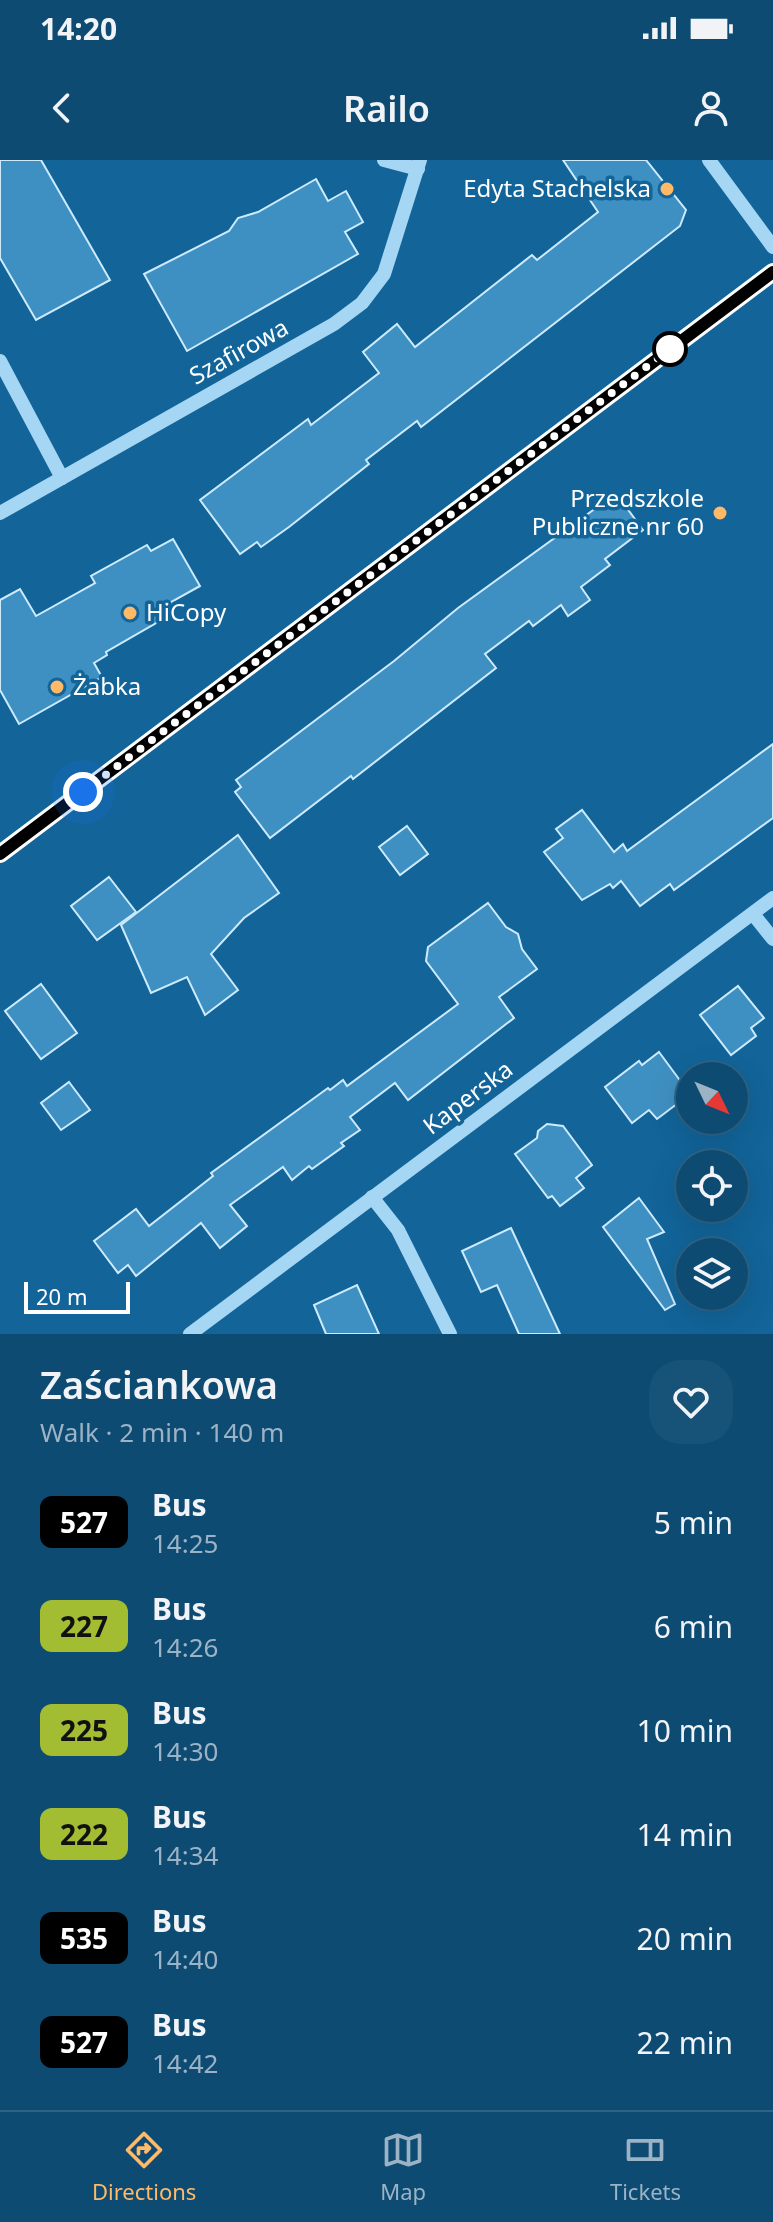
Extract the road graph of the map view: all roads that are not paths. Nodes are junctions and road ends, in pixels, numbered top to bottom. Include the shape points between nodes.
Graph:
1 (384, 160) edge
2 (709, 160) edge
3 (419, 165) edge
4 (773, 247) edge
5 (773, 272) edge
6 (0, 361) edge
7 (62, 478) junction
8 (0, 513) edge
9 (0, 854) edge
10 (773, 898) edge
11 (753, 914) junction
12 (773, 939) edge
13 (372, 1197) junction
14 (190, 1334) edge
15 (450, 1334) edge

1 - 3 street
2 - 4 street
3 - 7 street, Szafirowa via 384,274 362,303 334,324
5 - 9 street
6 - 7 street
7 - 8 street, Szafirowa
10 - 11 street, Kaperska
11 - 12 street
11 - 13 street, Kaperska
13 - 14 street, Kaperska
13 - 15 street via 398,1230

